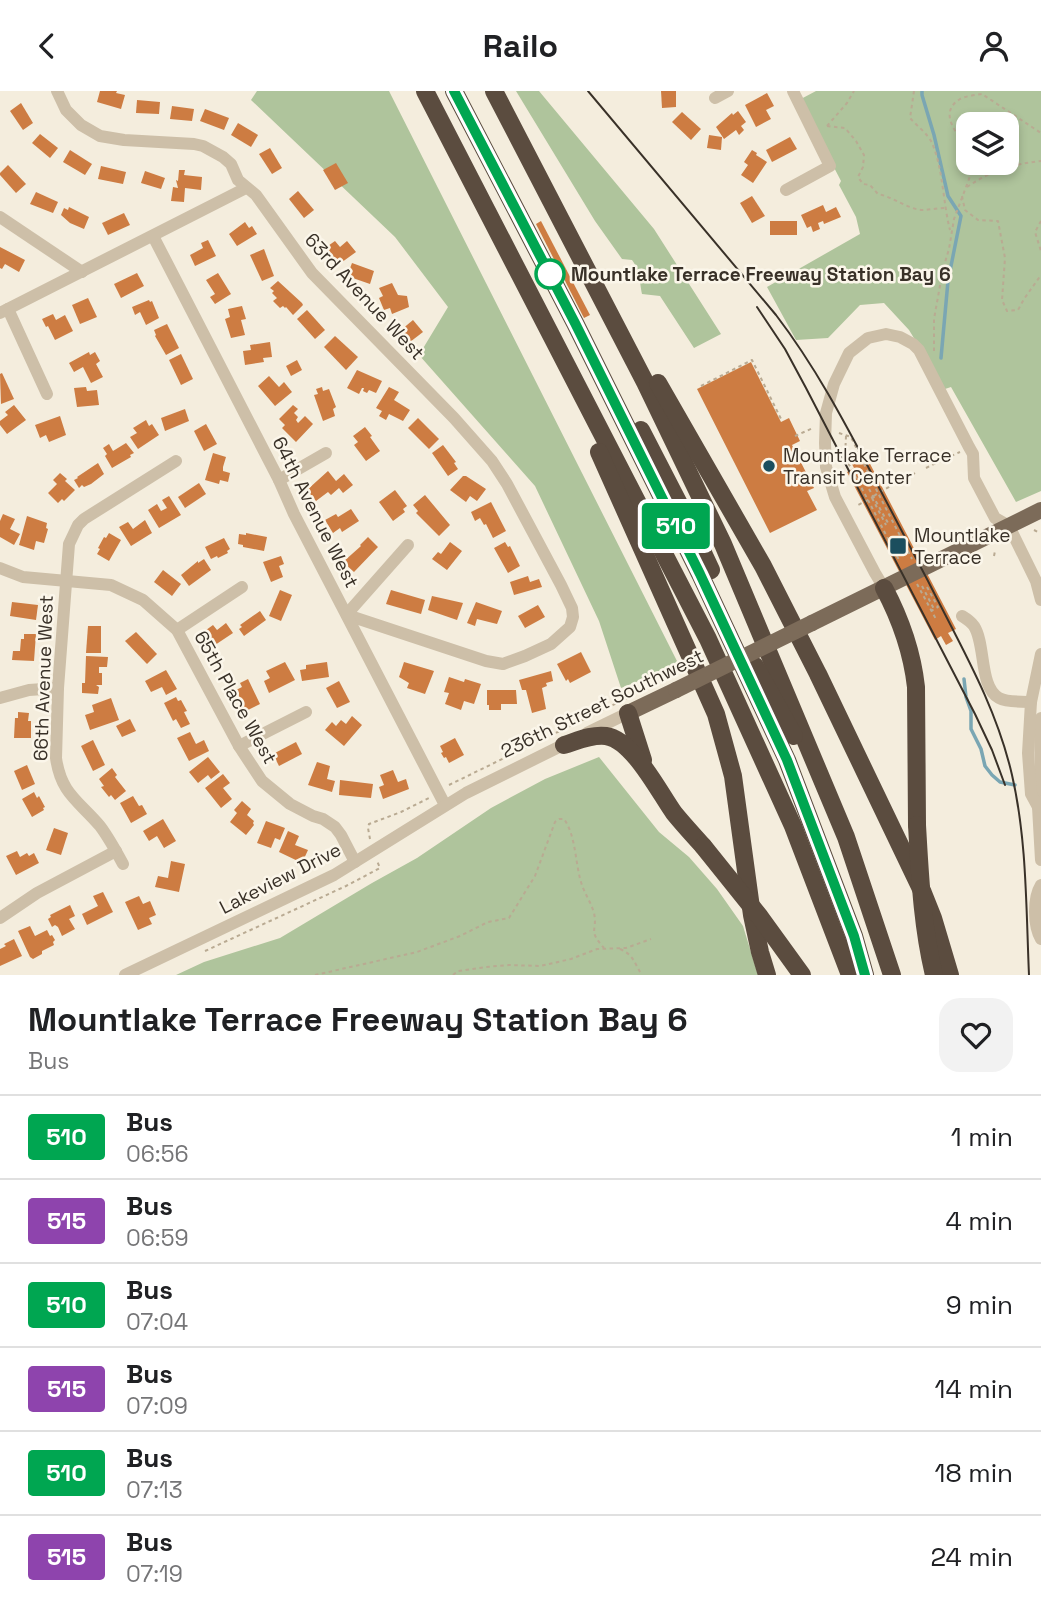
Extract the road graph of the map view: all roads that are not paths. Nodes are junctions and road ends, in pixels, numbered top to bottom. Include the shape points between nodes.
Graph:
1 (57, 91) edge
2 (425, 91) edge
3 (454, 91) edge
4 (466, 91) edge
5 (494, 91) edge
6 (728, 91) edge
7 (793, 91) edge
8 (715, 98) dead end
9 (536, 171) junction
10 (246, 188) junction
11 (786, 190) dead end
12 (0, 217) edge
13 (153, 236) junction
14 (82, 272) junction
15 (4, 311) edge
16 (565, 361) junction
17 (47, 394) dead end
18 (326, 453) dead end
19 (176, 461) dead end
20 (279, 480) junction
21 (1041, 510) edge
22 (1009, 526) junction
23 (408, 545) dead end
24 (0, 568) edge
25 (66, 582) junction
26 (242, 587) dead end
27 (884, 588) junction
28 (1041, 596) edge
29 (347, 614) junction
30 (962, 616) dead end
31 (177, 630) junction
32 (1041, 654) edge
33 (58, 688) junction
34 (0, 698) edge
35 (1031, 702) junction
36 (306, 712) dead end
37 (628, 713) junction
38 (1041, 718) edge
39 (564, 745) junction
40 (239, 747) junction
41 (648, 774) junction
42 (1040, 798) edge
43 (445, 805) junction
44 (836, 813) junction
45 (116, 851) junction
46 (1041, 860) edge
47 (355, 862) junction
48 (123, 864) dead end
49 (1041, 885) edge
50 (0, 918) edge
51 (1041, 939) edge
52 (125, 975) edge
53 (767, 975) edge
54 (802, 975) edge
55 (850, 975) edge
56 (865, 975) edge
57 (892, 975) edge
58 (933, 975) edge
59 (950, 975) edge

1 - 10 street, 63rd Avenue West via 66,110 100,136 202,146 231,164
2 - 16 highway
3 - 56 highway via 700,574 787,760
4 - 44 highway via 691,527 760,675
5 - 9 highway
6 - 8 street
7 - 11 street via 830,166
9 - 44 highway via 723,544
9 - 59 highway via 763,566 923,893
10 - 13 street
10 - 29 street, 63rd Avenue West via 256,195 312,273 492,461 561,585 573,617 570,627 551,644 503,664
12 - 14 street
13 - 14 street
13 - 20 street, 64th Avenue West
14 - 15 street
15 - 17 street
16 - 53 highway via 600,454 716,713 733,776 752,915
16 - 55 highway via 708,639 793,826
18 - 20 street
19 - 25 street via 78,525 69,544
20 - 29 street, 64th Avenue West
21 - 22 main road, 236th Street Southwest
22 - 27 main road, 236th Street Southwest
22 - 27 street via 995,519 974,478 970,447 919,350 900,337 867,338 849,353 839,371 827,413 825,443 832,491
22 - 28 street
23 - 29 street
24 - 25 street, 66th Avenue West via 23,577
25 - 31 street, 65th Place West via 111,585 144,600
25 - 33 street, 66th Avenue West
26 - 31 street
27 - 37 main road, 236th Street Southwest, bridge
27 - 58 highway, bridge via 905,632 914,667 921,901
29 - 43 street, 64th Avenue West
30 - 35 street via 978,633 993,692 1009,701
31 - 40 street, 65th Place West
32 - 35 street
33 - 34 street
33 - 45 street, 66th Avenue West via 56,758 60,778
35 - 42 street via 1031,794
36 - 40 street
37 - 39 street, 236th Street Southwest
37 - 41 highway
38 - 42 street
39 - 41 highway via 594,736 613,738
39 - 43 street, 236th Street Southwest
40 - 47 street, 65th Place West via 262,781 290,804 335,827
41 - 54 highway, bridge
42 - 46 street
43 - 47 street, Lakeview Drive
44 - 57 highway
45 - 48 street, 66th Avenue West
45 - 50 street
47 - 52 street, Lakeview Drive
49 - 51 street via 1036,893

